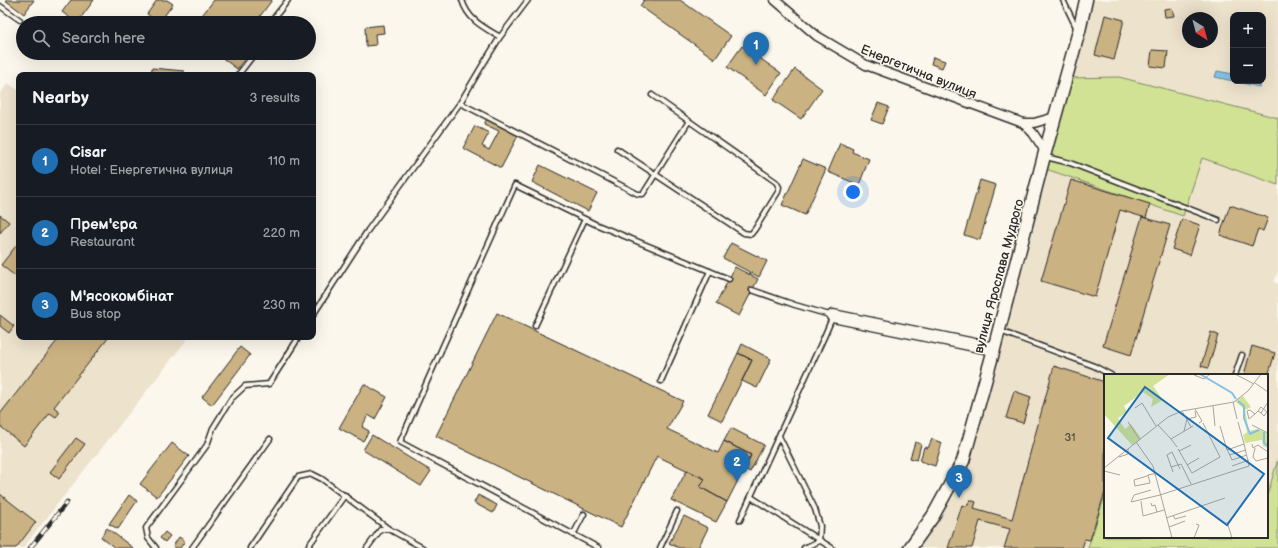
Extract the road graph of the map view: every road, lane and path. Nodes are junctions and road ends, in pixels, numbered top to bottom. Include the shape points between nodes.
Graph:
1 (288, 0) edge
2 (462, 0) edge
3 (528, 0) edge
4 (775, 0) edge
5 (1063, 0) edge
6 (1086, 0) edge
7 (0, 6) edge
8 (275, 16) edge
9 (16, 17) edge
10 (1078, 31) junction
11 (500, 37) junction
12 (250, 60) edge
13 (240, 72) edge
14 (652, 95) dead end
15 (460, 103) junction
16 (1055, 117) junction
17 (689, 121) junction
18 (1023, 123) junction
19 (618, 150) dead end
20 (1044, 154) junction
21 (655, 173) junction
22 (585, 219) junction
23 (1218, 220) dead end
24 (710, 271) junction
25 (729, 279) dead end
26 (752, 290) dead end
27 (316, 310) edge
28 (833, 316) junction
29 (535, 326) dead end
30 (998, 331) junction
31 (297, 340) edge
32 (994, 349) junction
33 (1242, 355) dead end
34 (1109, 374) edge
35 (1235, 374) edge
36 (661, 381) dead end
37 (778, 436) junction
38 (270, 439) dead end
39 (345, 495) junction
40 (751, 497) junction
41 (677, 511) dead end
42 (584, 514) dead end
43 (740, 520) dead end
44 (389, 529) junction
45 (573, 535) junction
46 (820, 541) junction
47 (156, 548) edge
48 (192, 548) edge
49 (250, 548) edge
50 (307, 548) edge
51 (368, 548) edge
52 (423, 548) edge
53 (599, 548) edge
54 (660, 548) edge
55 (804, 548) edge
56 (832, 548) edge
57 (910, 548) edge

1 - 8 lane
2 - 11 lane via 464,9 471,18
3 - 11 lane
4 - 18 street, Енергетична вулиця via 817,36 866,65
5 - 10 lane
6 - 10 main road, вулиця Ярослава Мудрого
7 - 9 lane
10 - 16 main road, вулиця Ярослава Мудрого
11 - 15 lane
12 - 13 lane
14 - 17 lane
15 - 21 lane via 638,194 643,194
15 - 27 lane via 368,230
16 - 18 street, Енергетична вулиця via 1034,123
16 - 20 main road, вулиця Ярослава Мудрого
17 - 21 lane
17 - 21 lane via 780,187 755,229 751,234 744,233
18 - 20 street, Енергетична вулиця via 1033,133
19 - 21 lane
20 - 23 lane
20 - 30 main road, вулиця Ярослава Мудрого
22 - 24 lane
22 - 29 lane
22 - 45 lane via 515,186 400,442
24 - 25 lane
24 - 36 lane
26 - 28 lane
28 - 32 main road
28 - 37 lane
30 - 32 main road, вулиця Ярослава Мудрого
30 - 34 lane via 1094,366
31 - 47 lane via 269,384 245,386 231,399 213,428 207,445 146,528 148,538
32 - 57 main road, вулиця Ярослава Мудрого via 963,460 933,516
33 - 35 lane
37 - 40 lane
37 - 46 lane via 815,509 820,526
38 - 48 lane
39 - 44 lane
39 - 49 lane via 312,474 298,477
39 - 50 lane
40 - 43 lane
40 - 46 lane
41 - 54 lane
42 - 45 lane
44 - 51 lane via 381,529
44 - 52 lane
45 - 53 lane
46 - 55 lane
46 - 56 lane

